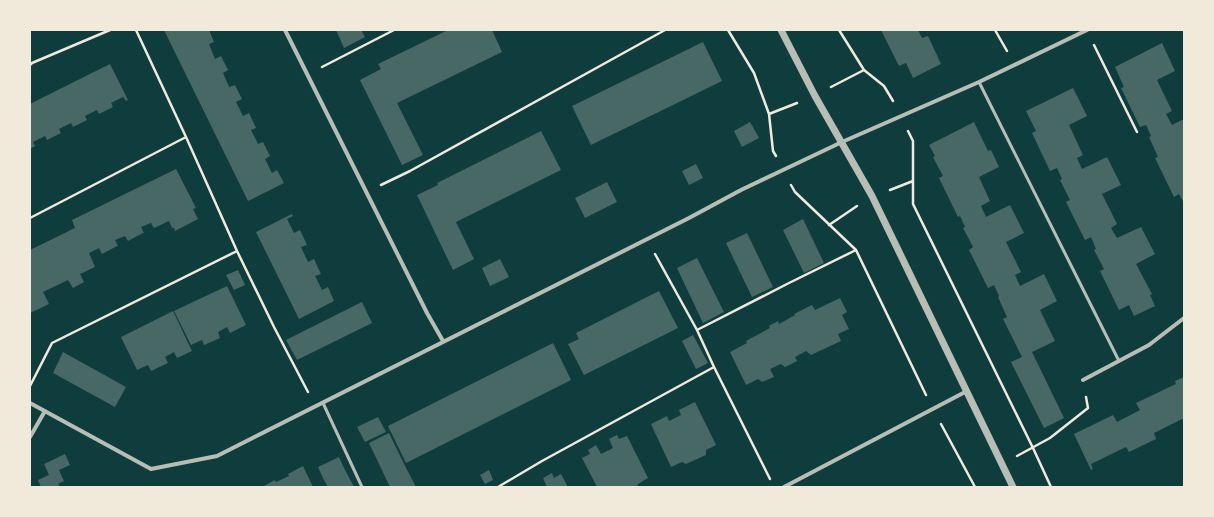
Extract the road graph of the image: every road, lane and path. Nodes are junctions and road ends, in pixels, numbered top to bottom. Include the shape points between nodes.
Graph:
1 (110, 30) edge
2 (136, 30) edge
3 (285, 30) edge
4 (394, 30) edge
5 (665, 30) edge
6 (728, 30) edge
7 (781, 30) edge
8 (839, 30) edge
9 (995, 30) edge
10 (1087, 30) edge
11 (30, 60) edge
12 (31, 64) edge
13 (1015, 65) junction
14 (308, 74) junction
15 (978, 82) junction
16 (902, 116) junction
17 (1137, 132) dead end
18 (186, 138) junction
19 (842, 142) junction
20 (784, 170) junction
21 (366, 192) junction
22 (30, 218) edge
23 (647, 239) junction
24 (856, 250) junction
25 (237, 251) junction
26 (1184, 318) edge
27 (696, 330) junction
28 (443, 341) junction
29 (1118, 361) junction
30 (714, 367) junction
31 (1083, 380) joint
32 (30, 386) edge
33 (967, 391) junction
34 (30, 403) edge
35 (322, 404) junction
36 (316, 406) junction
37 (933, 409) junction
38 (45, 411) junction
39 (30, 437) edge
40 (1033, 448) junction
41 (1003, 464) junction
42 (771, 480) dead end
43 (362, 487) edge
44 (498, 487) edge
45 (784, 487) edge
46 (975, 487) edge
47 (1013, 487) edge
48 (1051, 487) edge

1 - 12 path
2 - 18 path
3 - 14 street
4 - 14 path
5 - 21 path via 410,171
6 - 20 path via 754,73 769,114 773,151
7 - 19 street
8 - 16 path via 864,70 884,86
9 - 13 path
10 - 13 street
10 - 17 path
11 - 12 path
13 - 15 street
14 - 21 street
15 - 16 street
15 - 29 lane
16 - 19 street
16 - 40 path via 913,141 913,204
18 - 22 path
18 - 25 path
19 - 20 street
19 - 33 street via 872,196
20 - 23 street
20 - 24 path via 794,192
21 - 28 street
23 - 27 path
23 - 28 street
24 - 27 path
24 - 37 path
25 - 32 path via 52,343
25 - 36 path
26 - 29 street via 1149,345
27 - 30 path
28 - 35 street
29 - 31 street
30 - 42 path
30 - 44 path
31 - 40 path via 1088,408
33 - 37 street
33 - 41 street
34 - 38 street
35 - 36 street
35 - 43 lane
36 - 38 street via 217,456 152,469
37 - 45 street
37 - 46 path
38 - 39 street
40 - 41 path
40 - 48 path
41 - 47 street

